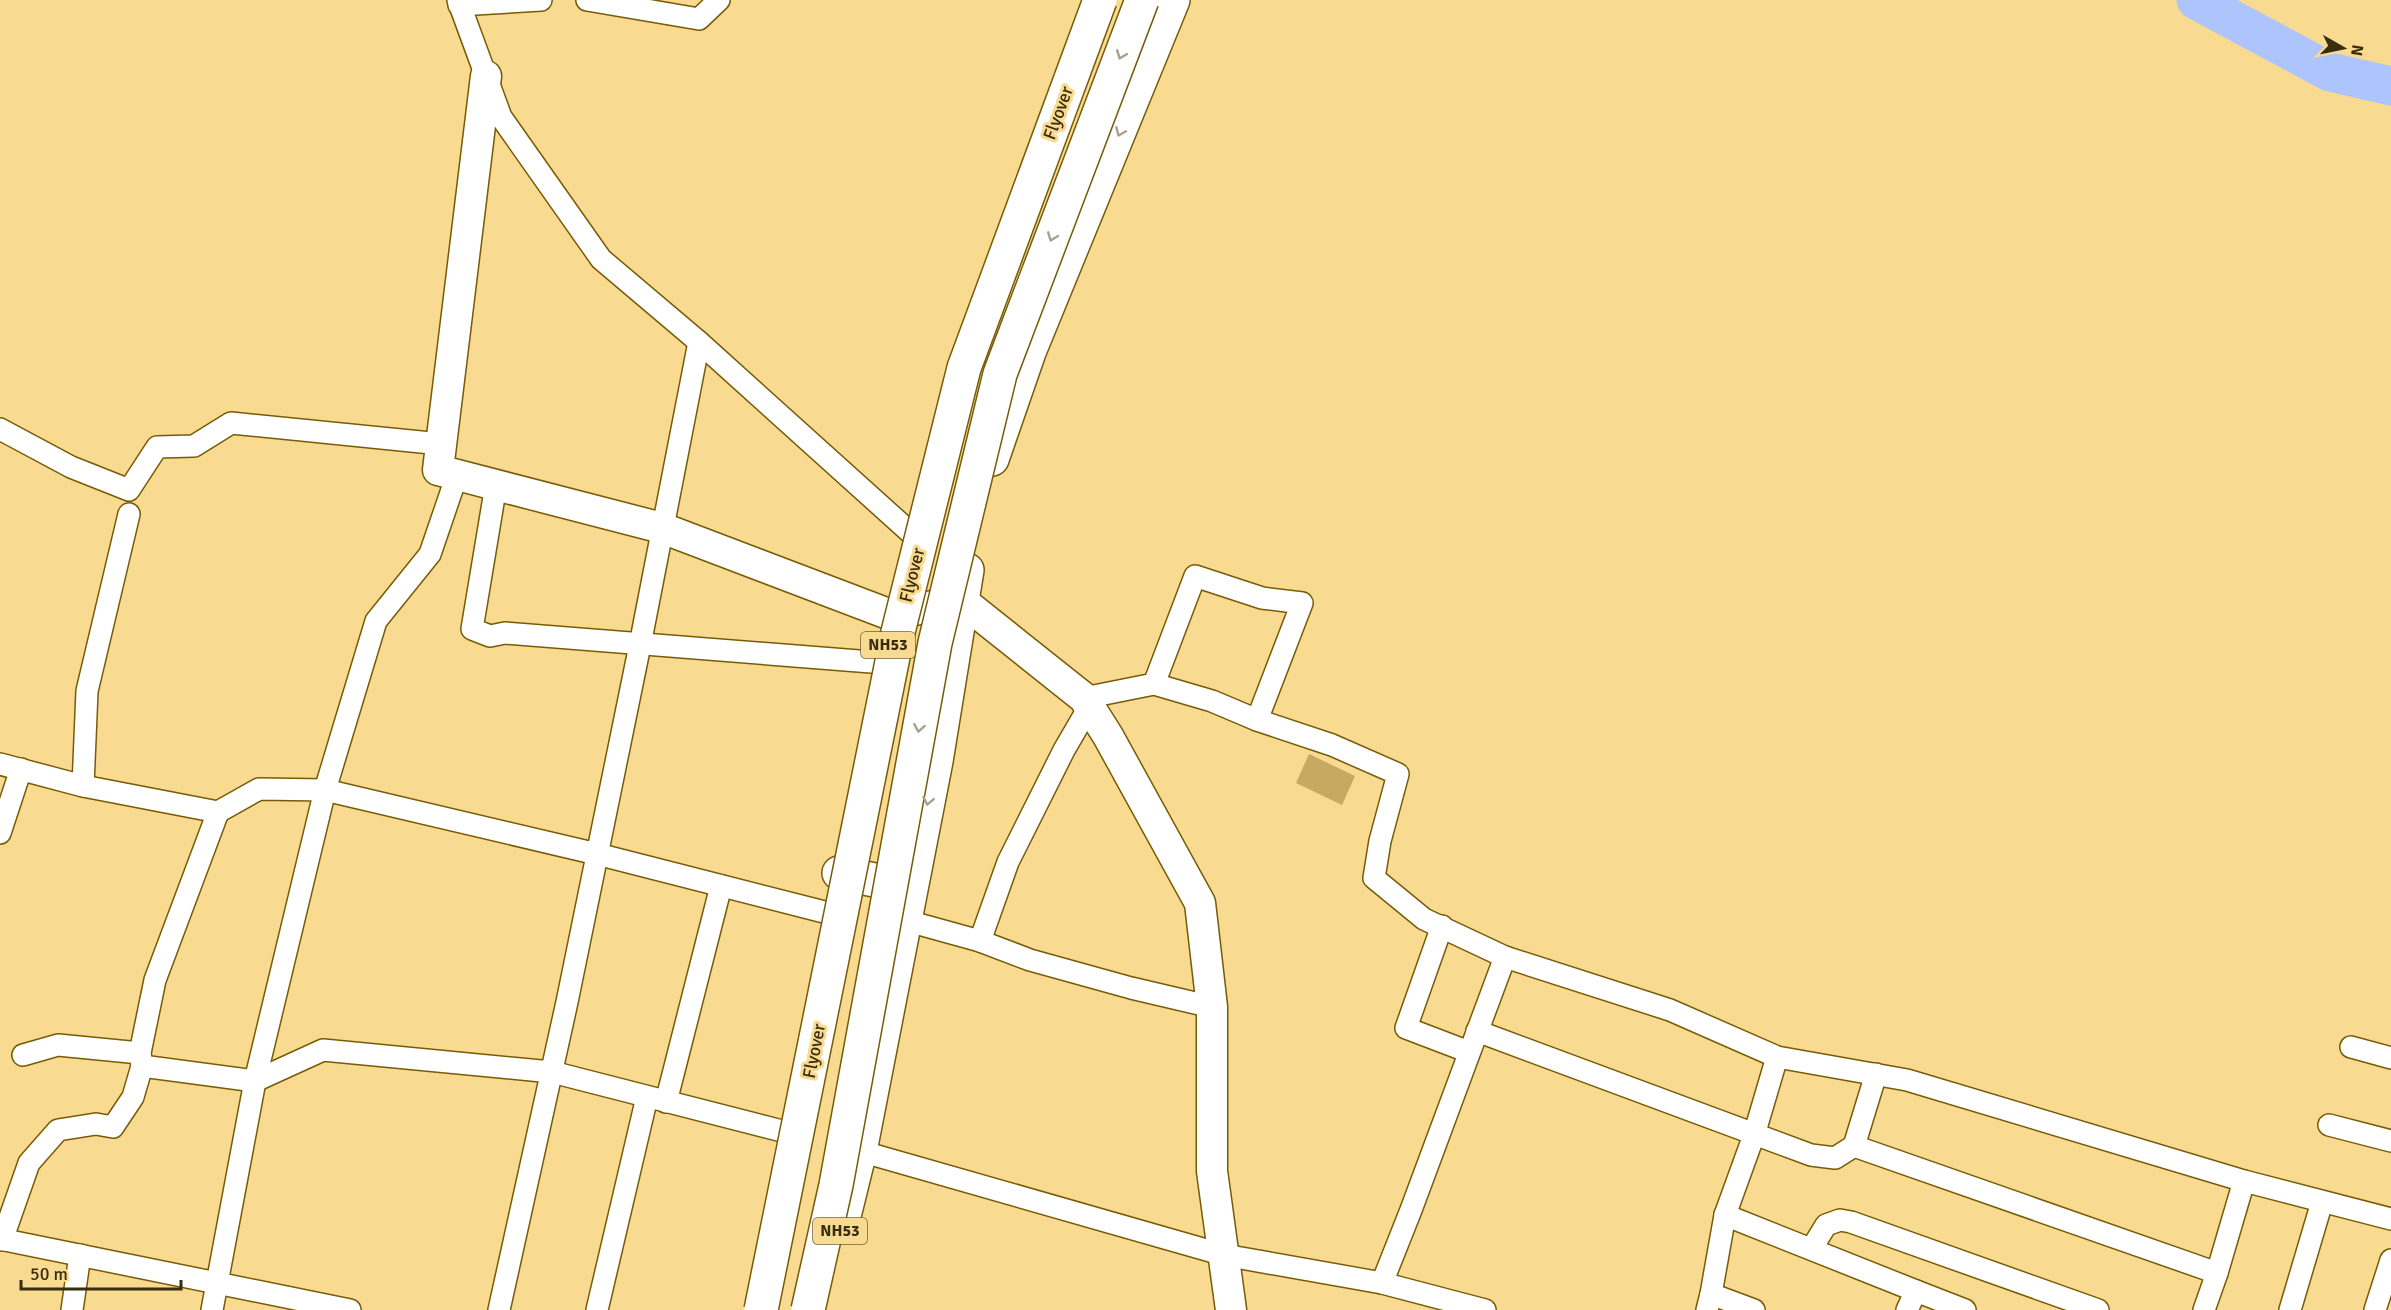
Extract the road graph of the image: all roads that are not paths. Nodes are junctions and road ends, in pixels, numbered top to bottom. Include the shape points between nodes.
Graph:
1 (541, 0) edge
2 (587, 0) edge
3 (719, 0) edge
4 (1095, 0) edge
5 (1100, 0) edge
6 (1142, 0) edge
7 (1173, 0) edge
8 (458, 3) edge
9 (486, 76) junction
10 (699, 342) junction
11 (0, 429) edge
12 (441, 444) junction
13 (457, 475) junction
14 (496, 485) junction
15 (129, 514) dead end
16 (662, 528) junction
17 (912, 534) junction
18 (961, 600) junction
19 (891, 615) junction
20 (640, 645) junction
21 (884, 663) junction
22 (1154, 684) junction
23 (1086, 703) junction
24 (1257, 720) junction
25 (0, 764) edge
26 (21, 769) junction
27 (82, 786) junction
28 (325, 790) junction
29 (219, 812) junction
30 (0, 833) edge
31 (597, 854) junction
32 (839, 873) junction
33 (720, 886) junction
34 (910, 887) junction
35 (832, 915) junction
36 (904, 920) junction
37 (1442, 926) junction
38 (980, 941) junction
39 (1505, 957) junction
40 (1212, 1007) junction
41 (1477, 1030) junction
42 (2351, 1047) dead end
43 (1469, 1052) junction
44 (23, 1055) dead end
45 (1777, 1057) junction
46 (2391, 1058) edge
47 (141, 1060) junction
48 (552, 1072) junction
49 (1876, 1074) junction
50 (255, 1081) junction
51 (656, 1100) junction
52 (2330, 1125) dead end
53 (790, 1133) junction
54 (1754, 1135) junction
55 (2391, 1141) edge
56 (1854, 1146) junction
57 (860, 1151) junction
58 (2244, 1181) junction
59 (2322, 1202) junction
60 (1725, 1215) junction
61 (2391, 1219) edge
62 (1, 1239) edge
63 (1812, 1248) junction
64 (80, 1255) junction
65 (1224, 1255) junction
66 (2391, 1260) edge
67 (2217, 1273) junction
68 (218, 1283) junction
69 (1382, 1283) junction
70 (1916, 1291) junction
71 (1709, 1302) edge
72 (291, 1304) edge
73 (72, 1310) edge
74 (213, 1310) edge
75 (350, 1310) edge
76 (499, 1310) edge
77 (597, 1310) edge
78 (751, 1310) edge
79 (761, 1310) edge
80 (808, 1310) edge
81 (821, 1310) edge
82 (1231, 1310) edge
83 (1485, 1310) edge
84 (1754, 1310) edge
85 (1907, 1310) edge
86 (1965, 1310) edge
87 (2098, 1310) edge
88 (2204, 1310) edge
89 (2289, 1310) edge
90 (2375, 1310) edge

1 - 8 street
2 - 3 street via 699,19
4 - 17 highway, NH53 via 956,368 917,494
5 - 79 highway, Flyover / NH53, bridge via 964,368 898,632
6 -> 80 highway, Flyover / NH53, bridge via 1000,374 935,643 836,1185
7 -> 18 highway, NH53 via 1029,352 988,470
8 - 9 street
9 - 10 street via 501,117 602,259
9 - 12 street
10 - 16 street
10 - 17 street
11 - 12 street via 71,467 129,490 157,447 194,446 231,423
12 - 13 street via 438,470
13 - 14 street
13 - 28 street via 430,554 376,621
14 - 16 street
14 - 20 street via 472,629 490,636 505,633
15 - 27 street via 87,691
16 - 19 street
16 - 20 street
17 - 19 highway, NH53
18 - 19 street
18 - 23 street
18 -> 34 highway, NH53 via 936,761
19 - 21 highway, NH53
20 - 21 street
20 - 31 street
21 - 32 highway, NH53
22 - 23 street
22 - 24 street via 1212,701
22 - 24 street via 1195,576 1262,598 1302,603
23 - 38 street via 1008,862
23 - 40 street via 1200,903
24 - 37 street via 1332,745 1398,774 1374,878 1424,919
25 - 26 street
26 - 27 street
26 - 30 street
27 - 29 street
28 - 29 street via 259,789
28 - 31 street
28 - 50 street
29 - 47 street via 154,980
31 - 33 street
31 - 48 street
32 - 34 highway
32 - 35 highway, NH53
33 - 35 street
33 - 51 street
34 - 36 highway, NH53
35 - 53 highway, NH53
36 - 38 street
36 - 57 highway, NH53
37 - 39 street
37 - 43 street via 1406,1028
38 - 40 street via 1030,960
39 - 41 street
39 - 45 street via 1670,1010
40 - 65 street via 1212,1171
41 - 43 street
41 - 54 street
42 - 46 street
43 - 69 street
44 - 47 street via 58,1045
45 - 49 street
45 - 54 street
47 - 50 street
47 - 62 street via 133,1097 113,1127 96,1124 58,1130 28,1163
48 - 50 street via 323,1050
48 - 51 street
48 - 76 street
49 - 56 street
49 - 58 street
50 - 68 street
51 - 53 street
51 - 77 street
52 - 55 street
53 - 78 highway, NH53
54 - 56 street via 1811,1155 1835,1158
54 - 60 street
56 - 67 street
57 - 65 street
57 - 81 highway, NH53
58 - 59 street
58 - 67 street
59 - 61 street
59 - 89 street
60 - 63 street
60 - 71 street
62 - 64 street
63 - 70 street
63 - 87 street via 1826,1225 1851,1222
64 - 68 street
64 - 73 street
65 - 69 street
65 - 82 street
66 - 90 street
67 - 88 street
68 - 72 street
68 - 74 street
69 - 83 street
70 - 85 street
70 - 86 street
71 - 84 street
72 - 75 street

